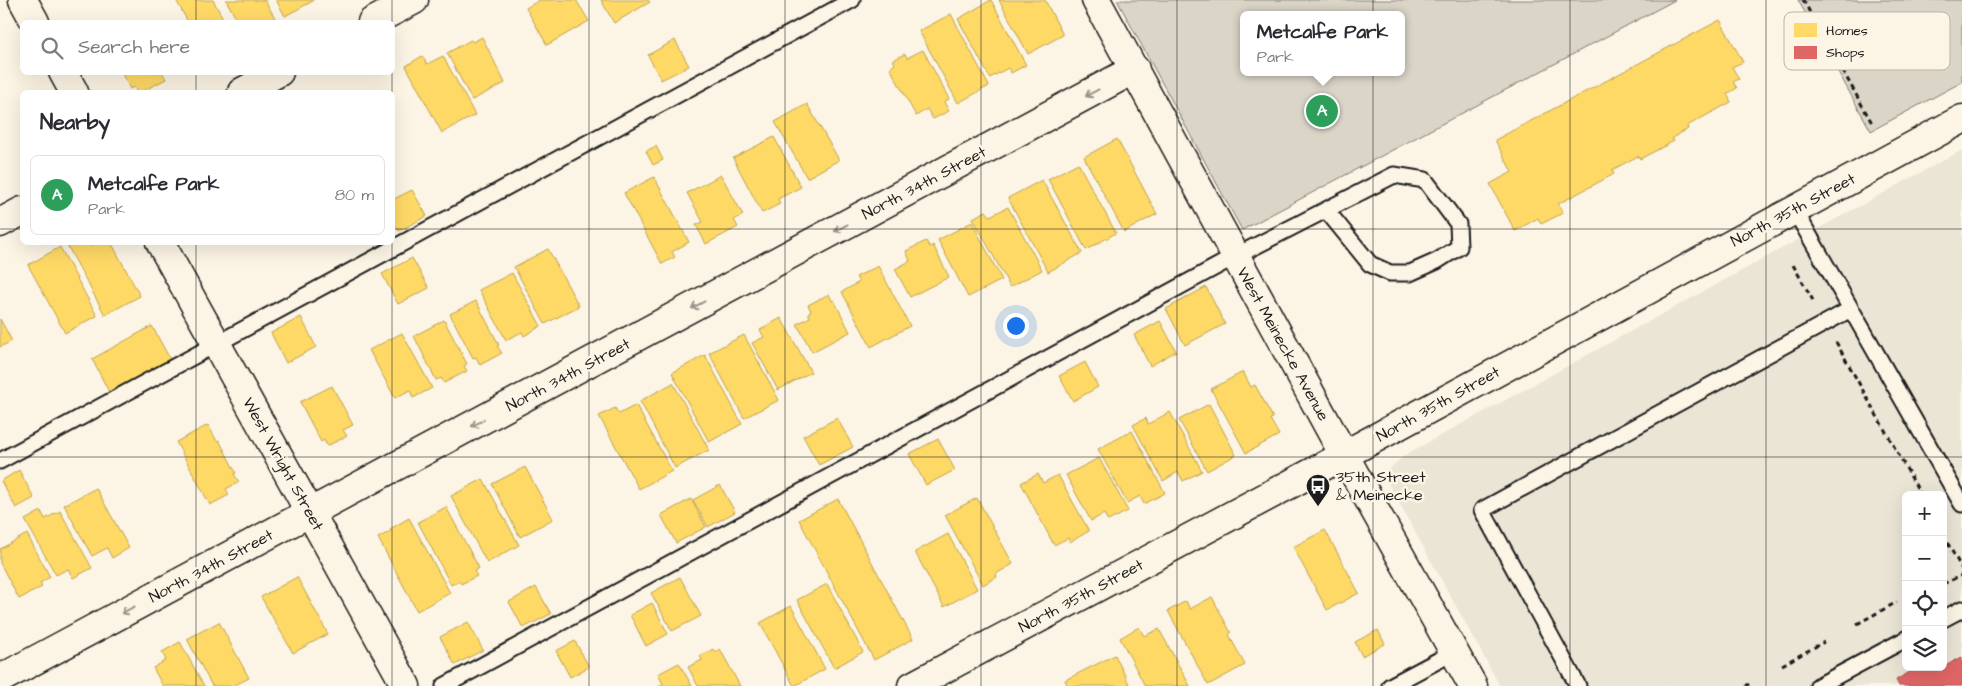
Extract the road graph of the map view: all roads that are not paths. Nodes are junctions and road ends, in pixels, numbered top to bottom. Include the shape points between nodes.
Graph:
1 (23, 0) edge
2 (414, 0) edge
3 (852, 0) edge
4 (1096, 0) edge
5 (34, 20) edge
6 (376, 20) edge
7 (1135, 69) junction
8 (65, 75) edge
9 (273, 75) edge
10 (73, 90) edge
11 (246, 90) edge
12 (1962, 119) edge
13 (1794, 209) junction
14 (1327, 211) junction
15 (20, 212) edge
16 (0, 223) edge
17 (162, 245) edge
18 (1236, 256) junction
19 (1851, 309) junction
20 (217, 345) junction
21 (1344, 455) junction
22 (0, 462) edge
23 (1962, 504) edge
24 (310, 513) junction
25 (1962, 609) edge
26 (1947, 617) edge
27 (1902, 641) edge
28 (1454, 652) junction
29 (0, 678) edge
30 (406, 686) edge
31 (444, 686) edge
32 (912, 686) edge
33 (1390, 686) edge
34 (1473, 686) edge
35 (1578, 686) edge
36 (1818, 686) edge

1 - 5 street
2 - 6 street
3 - 20 lane
4 - 7 street, West Meinecke Avenue
7 - 18 street, West Meinecke Avenue
7 -> 24 street, North 34th Street
8 - 10 street
9 - 11 street
12 - 13 street, North 35th Street
13 - 19 lane
13 - 21 street, North 35th Street
14 - 14 lane via 1394,175 1425,180 1458,224 1460,247 1410,273 1390,272 1370,264
14 - 18 lane
15 - 16 street
17 - 20 street, West Wright Street
18 - 21 street, West Meinecke Avenue
18 - 31 lane
19 - 23 lane
19 - 35 lane via 1482,510
20 - 22 lane
20 - 24 street, West Wright Street
21 - 28 street, West Meinecke Avenue
21 - 32 street, North 35th Street
24 -> 29 street, North 34th Street
24 - 30 street, West Wright Street
25 - 26 lane
27 - 36 lane
28 - 33 lane
28 - 34 street, West Meinecke Avenue

